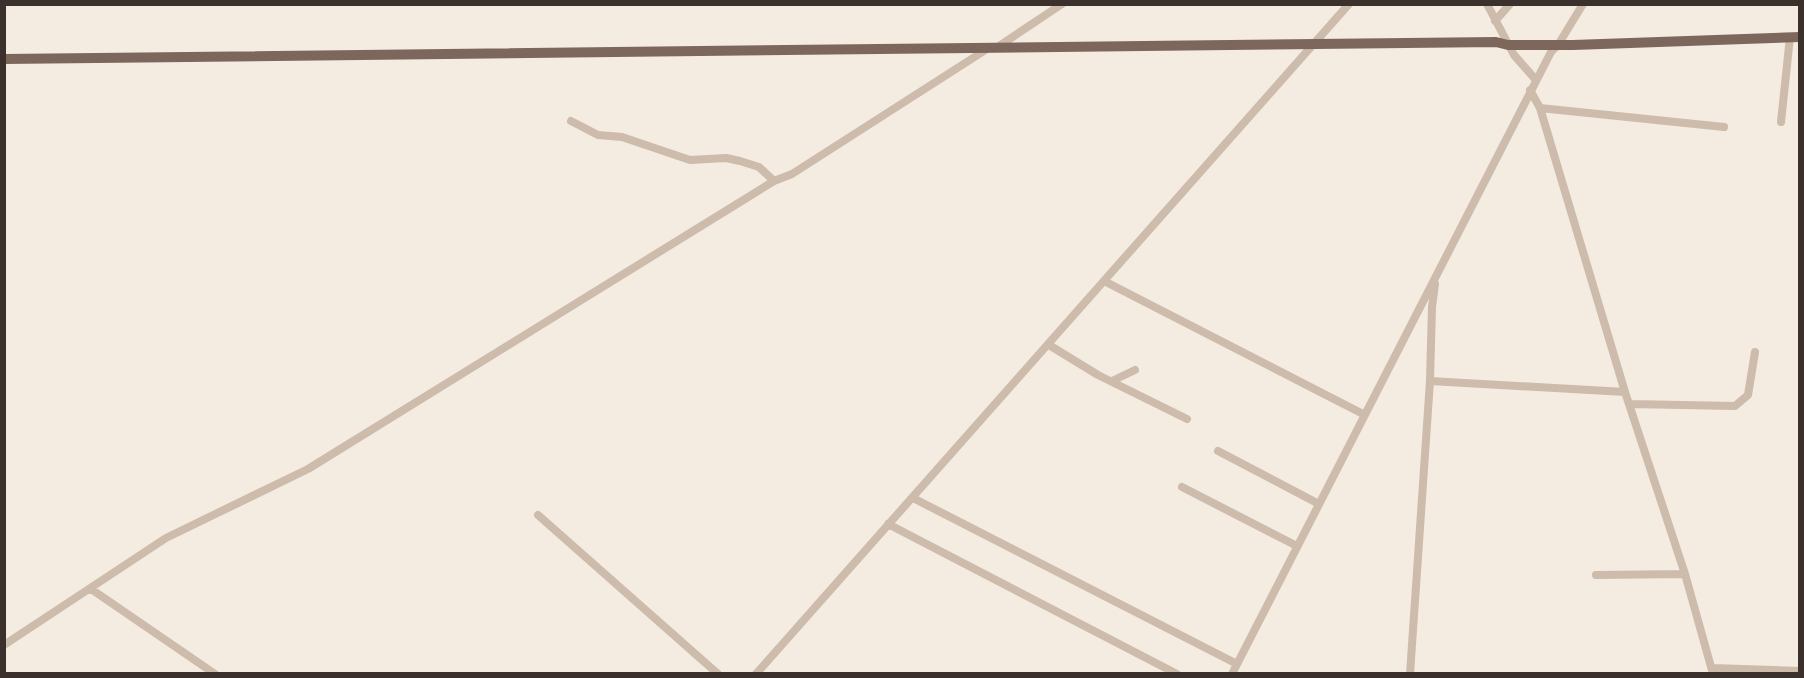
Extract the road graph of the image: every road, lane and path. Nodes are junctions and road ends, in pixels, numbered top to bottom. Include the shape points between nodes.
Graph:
1 (1062, 4) edge
2 (1349, 4) edge
3 (1487, 4) edge
4 (1510, 4) edge
5 (1583, 4) edge
6 (1495, 21) junction
7 (1795, 37) edge
8 (1503, 42) junction
9 (1552, 44) junction
10 (1312, 45) junction
11 (992, 48) junction
12 (4, 59) edge
13 (1536, 80) junction
14 (1530, 90) junction
15 (1540, 108) junction
16 (571, 121) dead end
17 (1781, 122) dead end
18 (1724, 127) dead end
19 (774, 181) junction
20 (1437, 277) junction
21 (1104, 281) junction
22 (1049, 345) junction
23 (1755, 351) dead end
24 (1135, 370) dead end
25 (1112, 381) junction
26 (1430, 381) junction
27 (1625, 392) junction
28 (1629, 404) junction
29 (1365, 415) junction
30 (1187, 419) dead end
31 (1218, 451) dead end
32 (1182, 487) dead end
33 (913, 498) junction
34 (1319, 504) junction
35 (538, 515) dead end
36 (888, 524) junction
37 (1297, 546) junction
38 (1685, 574) junction
39 (1596, 575) dead end
40 (91, 589) junction
41 (4, 645) edge
42 (1237, 664) junction
43 (1713, 671) edge
44 (1800, 671) edge
45 (215, 674) edge
46 (718, 674) edge
47 (756, 674) edge
48 (1176, 674) edge
49 (1232, 674) edge
50 (1410, 674) edge

1 - 11 street
2 - 10 street
3 - 6 street
4 - 6 street
5 - 9 street
6 - 8 street
7 - 9 main road via 1582,43 1574,39
7 - 17 street
8 - 9 main road
8 - 10 main road
8 - 13 street
9 - 13 street
10 - 11 main road
10 - 21 street
11 - 12 main road
11 - 19 street via 792,174
13 - 14 street
14 - 15 street
14 - 20 street
15 - 18 street
15 - 27 street
16 - 19 street via 598,135 622,137 690,160 740,161 759,167
19 - 40 street via 308,470 195,522
20 - 26 street
20 - 29 street
21 - 22 street
21 - 29 street
22 - 25 street
22 - 33 street
23 - 28 street via 1748,395 1735,406
24 - 25 street
25 - 30 street
26 - 27 street
26 - 50 street
27 - 28 street
28 - 38 street
29 - 34 street
31 - 34 street
32 - 37 street
33 - 36 street
33 - 42 street
34 - 37 street
35 - 46 street
36 - 47 street
36 - 48 street
37 - 42 street
38 - 39 street
38 - 43 street
40 - 41 street
40 - 45 street
42 - 49 street
43 - 44 street

